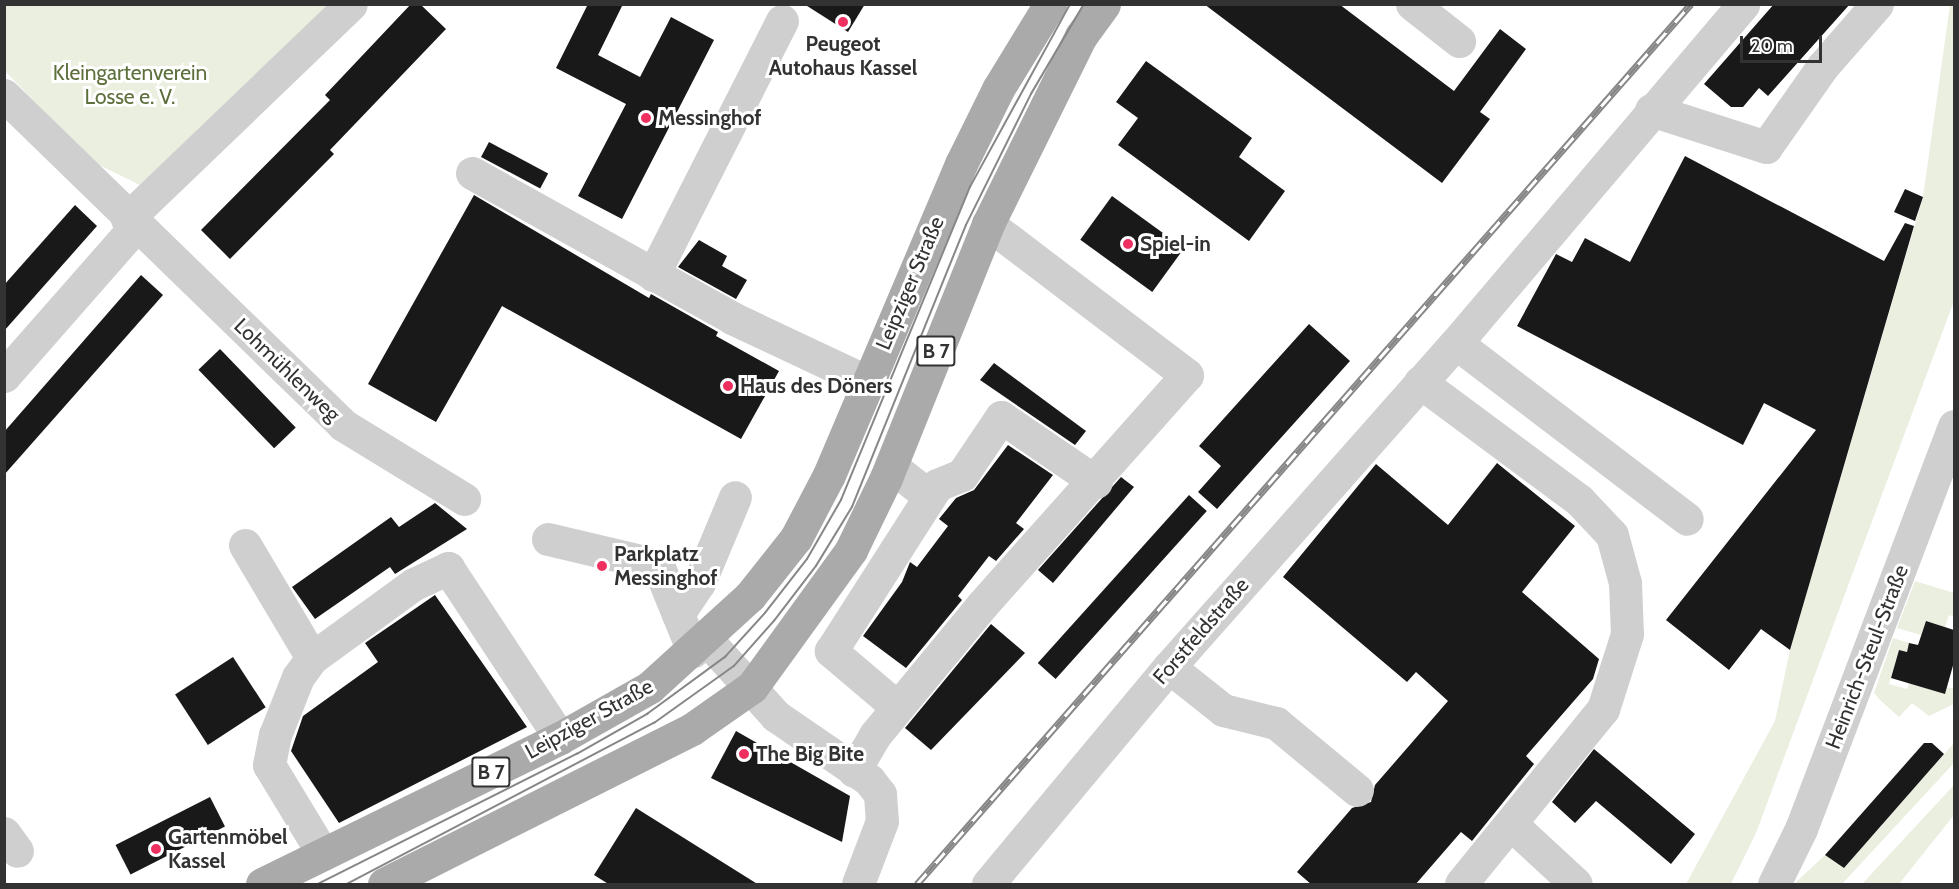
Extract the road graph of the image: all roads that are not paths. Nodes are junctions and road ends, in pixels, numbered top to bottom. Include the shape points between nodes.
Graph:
1 (351, 4) edge
2 (1050, 4) edge
3 (1104, 4) edge
4 (1412, 4) edge
5 (1743, 4) edge
6 (1877, 4) edge
7 (782, 21) dead end
8 (1459, 41) dead end
9 (4, 95) edge
10 (1651, 110) junction
11 (472, 173) dead end
12 (131, 223) junction
13 (988, 224) junction
14 (653, 276) junction
15 (1456, 342) junction
16 (4, 376) edge
17 (868, 382) junction
18 (1420, 382) junction
19 (1954, 426) edge
20 (891, 466) junction
21 (1096, 482) junction
22 (929, 496) junction
23 (735, 497) dead end
24 (464, 500) dead end
25 (1687, 519) dead end
26 (548, 539) dead end
27 (245, 545) dead end
28 (678, 614) junction
29 (700, 646) junction
30 (312, 658) junction
31 (1169, 667) junction
32 (752, 687) junction
33 (897, 708) junction
34 (560, 738) junction
35 (854, 771) junction
36 (1357, 790) dead end
37 (1510, 824) junction
38 (323, 854) junction
39 (262, 885) edge
40 (384, 885) edge
41 (858, 885) edge
42 (988, 885) edge
43 (1461, 885) edge
44 (1576, 885) edge
45 (1774, 885) edge

1 - 12 street
2 - 17 main road, Leipziger Straße / B 7 via 998,89 961,165
3 - 13 main road, B 7 via 1081,36
4 - 8 street
5 - 10 street, Forstfeldstraße
6 - 10 street via 1823,66 1766,147
7 - 14 street
9 - 12 street, Lohmühlenweg
10 - 15 street, Forstfeldstraße
11 - 14 street
12 - 16 street
12 - 24 street, Lohmühlenweg via 343,425
13 - 20 main road, B 7
13 - 21 street via 1186,375
14 - 17 street
15 - 18 street, Forstfeldstraße
15 - 25 street
17 - 29 main road, Leipziger Straße / B 7 via 829,475 796,538 750,596
18 - 31 street, Forstfeldstraße
18 - 37 street via 1579,500 1612,535 1625,583 1627,634 1603,709
19 - 45 street, Heinrich-Steul-Straße via 1801,829
20 - 22 street
20 - 32 main road, B 7 via 851,550
21 - 22 street via 1001,417 962,475 937,485
21 - 33 street via 982,606
22 - 33 street via 831,651
23 - 28 street via 699,583
26 - 28 street via 658,565
27 - 30 street
28 - 29 street
29 - 32 street
29 - 34 main road, Leipziger Straße / B 7 via 650,687
30 - 34 street via 383,602 448,568
30 - 38 street via 298,677 275,735 269,765
31 - 36 street via 1223,710 1276,723
31 - 42 street, Forstfeldstraße
32 - 35 street via 795,731
32 - 40 main road, B 7 via 692,729
33 - 35 street
34 - 38 main road, Leipziger Straße / B 7
35 - 41 street via 869,780 883,807
37 - 43 street
37 - 44 street
38 - 39 main road, Leipziger Straße / B 7

